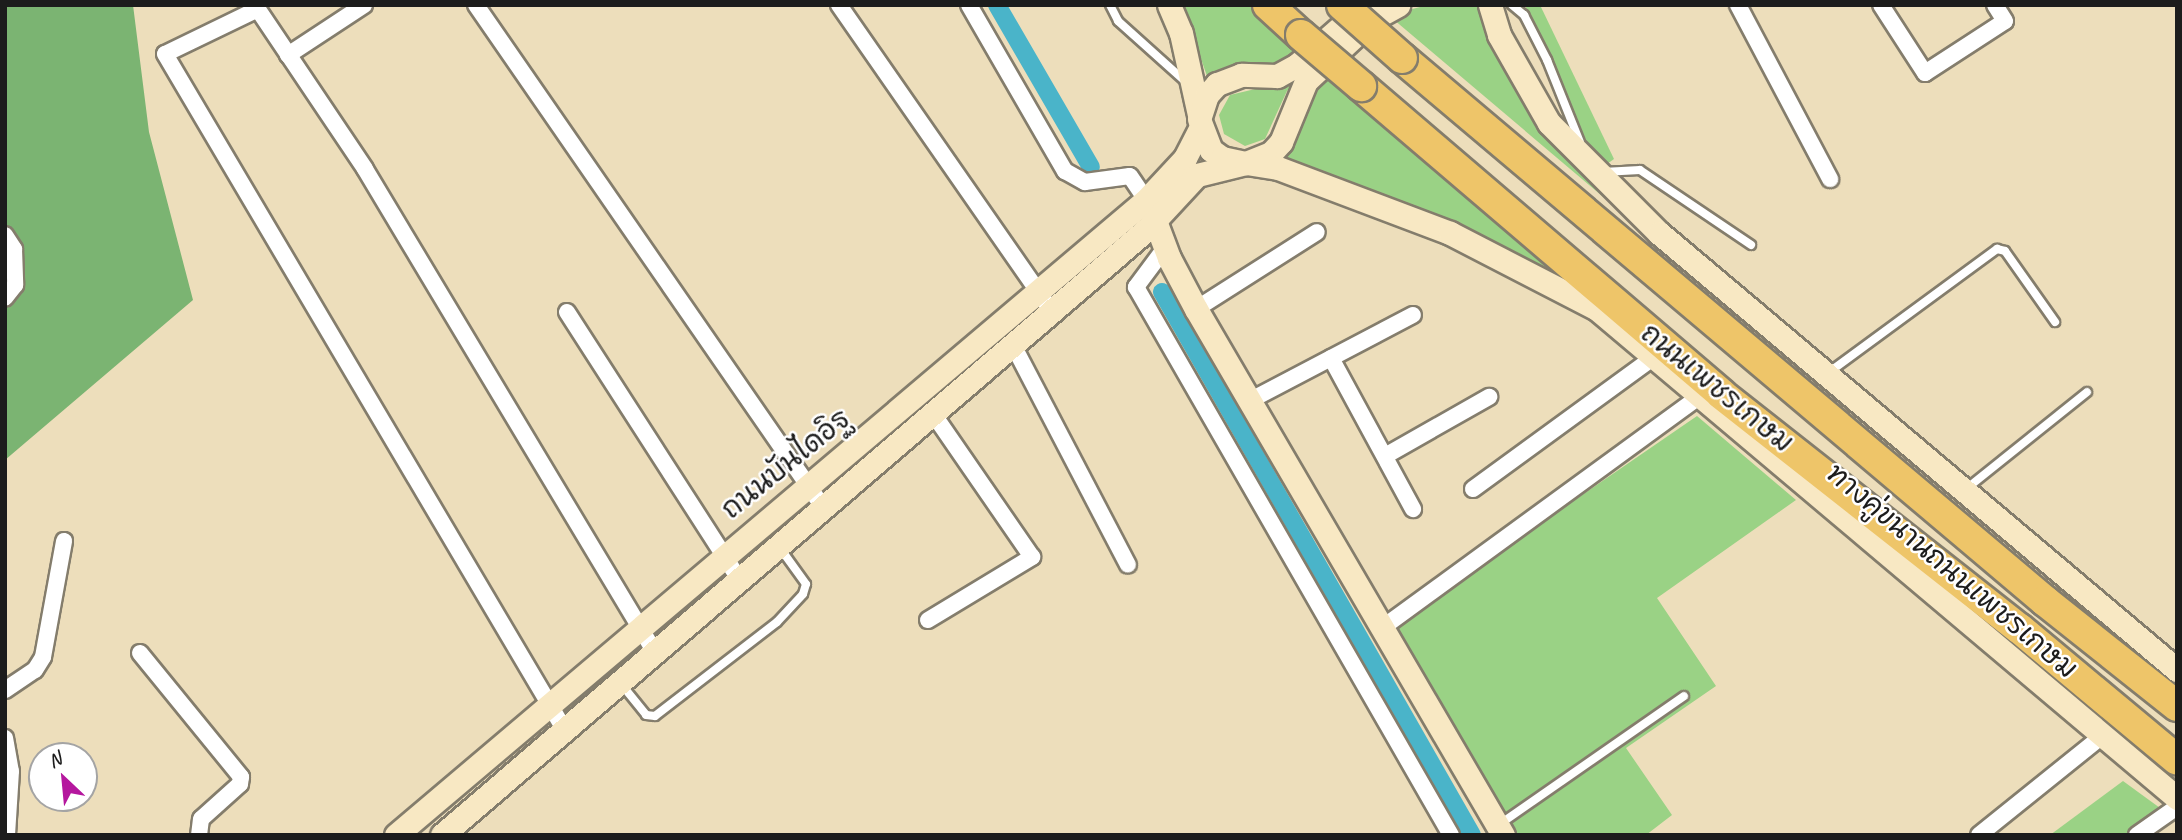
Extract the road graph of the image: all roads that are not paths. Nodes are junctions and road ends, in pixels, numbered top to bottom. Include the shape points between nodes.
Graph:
1 (364, 5) edge
2 (475, 5) edge
3 (839, 5) edge
4 (969, 5) edge
5 (1110, 5) edge
6 (1169, 5) edge
7 (1268, 5) edge
8 (1342, 5) edge
9 (1366, 5) edge
10 (1398, 5) edge
11 (1490, 5) edge
12 (1512, 5) edge
13 (1738, 5) edge
14 (1881, 5) edge
15 (1995, 5) edge
16 (257, 7) edge
17 (288, 55) junction
18 (1195, 89) junction
19 (1200, 124) junction
20 (1246, 163) junction
21 (1595, 169) junction
22 (1830, 179) dead end
23 (1151, 210) junction
24 (1317, 232) dead end
25 (5, 235) edge
26 (1751, 245) dead end
27 (1165, 247) junction
28 (1038, 291) junction
29 (5, 298) edge
30 (1196, 309) junction
31 (1052, 311) junction
32 (568, 313) dead end
33 (1413, 315) dead end
34 (2054, 322) dead end
35 (1012, 342) junction
36 (1654, 357) junction
37 (1331, 358) junction
38 (1826, 375) junction
39 (2087, 392) dead end
40 (1700, 396) junction
41 (1489, 397) dead end
42 (1249, 401) junction
43 (932, 412) junction
44 (1385, 456) junction
45 (808, 484) junction
46 (1473, 489) dead end
47 (1964, 491) junction
48 (823, 507) junction
49 (1413, 509) dead end
50 (64, 541) dead end
51 (778, 546) junction
52 (723, 554) junction
53 (1128, 565) dead end
54 (739, 579) junction
55 (928, 620) dead end
56 (639, 625) junction
57 (1382, 628) junction
58 (654, 651) junction
59 (140, 653) dead end
60 (2177, 670) edge
61 (619, 681) junction
62 (5, 690) edge
63 (1684, 696) dead end
64 (550, 705) junction
65 (2177, 706) edge
66 (564, 729) junction
67 (2102, 736) junction
68 (5, 738) edge
69 (2177, 760) edge
70 (2177, 798) edge
71 (2177, 807) edge
72 (1500, 830) edge
73 (7, 835) edge
74 (199, 835) edge
75 (396, 835) edge
76 (442, 835) edge
77 (1451, 835) edge
78 (1979, 835) edge
79 (2137, 835) edge

1 - 17 street
2 - 45 street
3 - 28 street
4 - 23 street via 1065,171 1085,182 1130,176
5 - 18 lane via 1118,22
6 - 18 main road
7 - 69 highway, ถนนเพชรเกษม, bridge via 1721,394 2020,629
8 - 65 highway, ถนนเพชรเกษม, bridge
9 - 19 main road, ถนนบันไดอิฐ via 1297,65 1277,76 1241,75 1217,84 1207,95
10 - 20 main road via 1373,19 1306,81 1282,142 1265,158
11 - 21 main road via 1499,35 1549,123
12 - 21 lane via 1524,15 1547,60
13 - 22 street
14 - 15 street via 1925,73 2006,21
16 - 17 street
16 - 64 street via 165,54
17 - 56 street via 365,169
18 - 19 main road
19 - 20 main road, ทางคู่ขนานถนนเพชรเกษม via 1211,149 1222,158
19 - 23 main road, ถนนบันไดอิฐ via 1185,158
20 - 23 main road, ถนนบันไดอิฐ via 1197,175
20 - 36 main road, ทางคู่ขนานถนนเพชรเกษม via 1279,169 1450,233 1597,309
21 - 26 lane via 1640,170
21 - 38 main road via 1660,233
23 - 27 main road
23 - 28 main road, ถนนบันไดอิฐ
23 - 31 main road, ถนนบันไดอิฐ
24 - 30 street
25 - 29 street via 14,249 15,285
27 - 30 main road
27 - 77 street via 1136,287
28 - 31 street
28 - 45 main road, ถนนบันไดอิฐ
30 - 42 main road
31 - 35 main road, ถนนบันไดอิฐ
32 - 52 street
33 - 37 street
34 - 38 lane via 2005,251 1997,250
35 - 43 main road, ถนนบันไดอิฐ
35 - 53 street
36 - 40 main road, ทางคู่ขนานถนนเพชรเกษม
36 - 46 street
37 - 42 street
37 - 44 street
38 - 47 main road
39 - 47 lane
40 - 57 street
40 - 67 main road, ทางคู่ขนานถนนเพชรเกษม
41 - 44 street
42 - 57 main road
43 - 48 main road, ถนนบันไดอิฐ
43 - 55 street via 1032,557
44 - 49 street
45 - 48 street
45 - 52 main road, ถนนบันไดอิฐ
47 - 60 main road
48 - 51 main road, ถนนบันไดอิฐ
50 - 62 street via 43,657 35,670
51 - 54 main road, ถนนบันไดอิฐ
51 - 61 lane via 806,584 803,594 777,622 655,716 646,715
52 - 54 street
52 - 56 main road, ถนนบันไดอิฐ
54 - 58 main road, ถนนบันไดอิฐ
56 - 58 street
56 - 64 main road, ถนนบันไดอิฐ
57 - 72 main road
58 - 61 main road, ถนนบันไดอิฐ
59 - 74 street via 241,777 240,784 201,820
61 - 66 main road, ถนนบันไดอิฐ
63 - 72 lane
64 - 66 street
64 - 75 main road, ถนนบันไดอิฐ
66 - 76 main road, ถนนบันไดอิฐ
67 - 70 main road, ทางคู่ขนานถนนเพชรเกษม
67 - 78 street
68 - 73 street via 10,771
71 - 79 street

